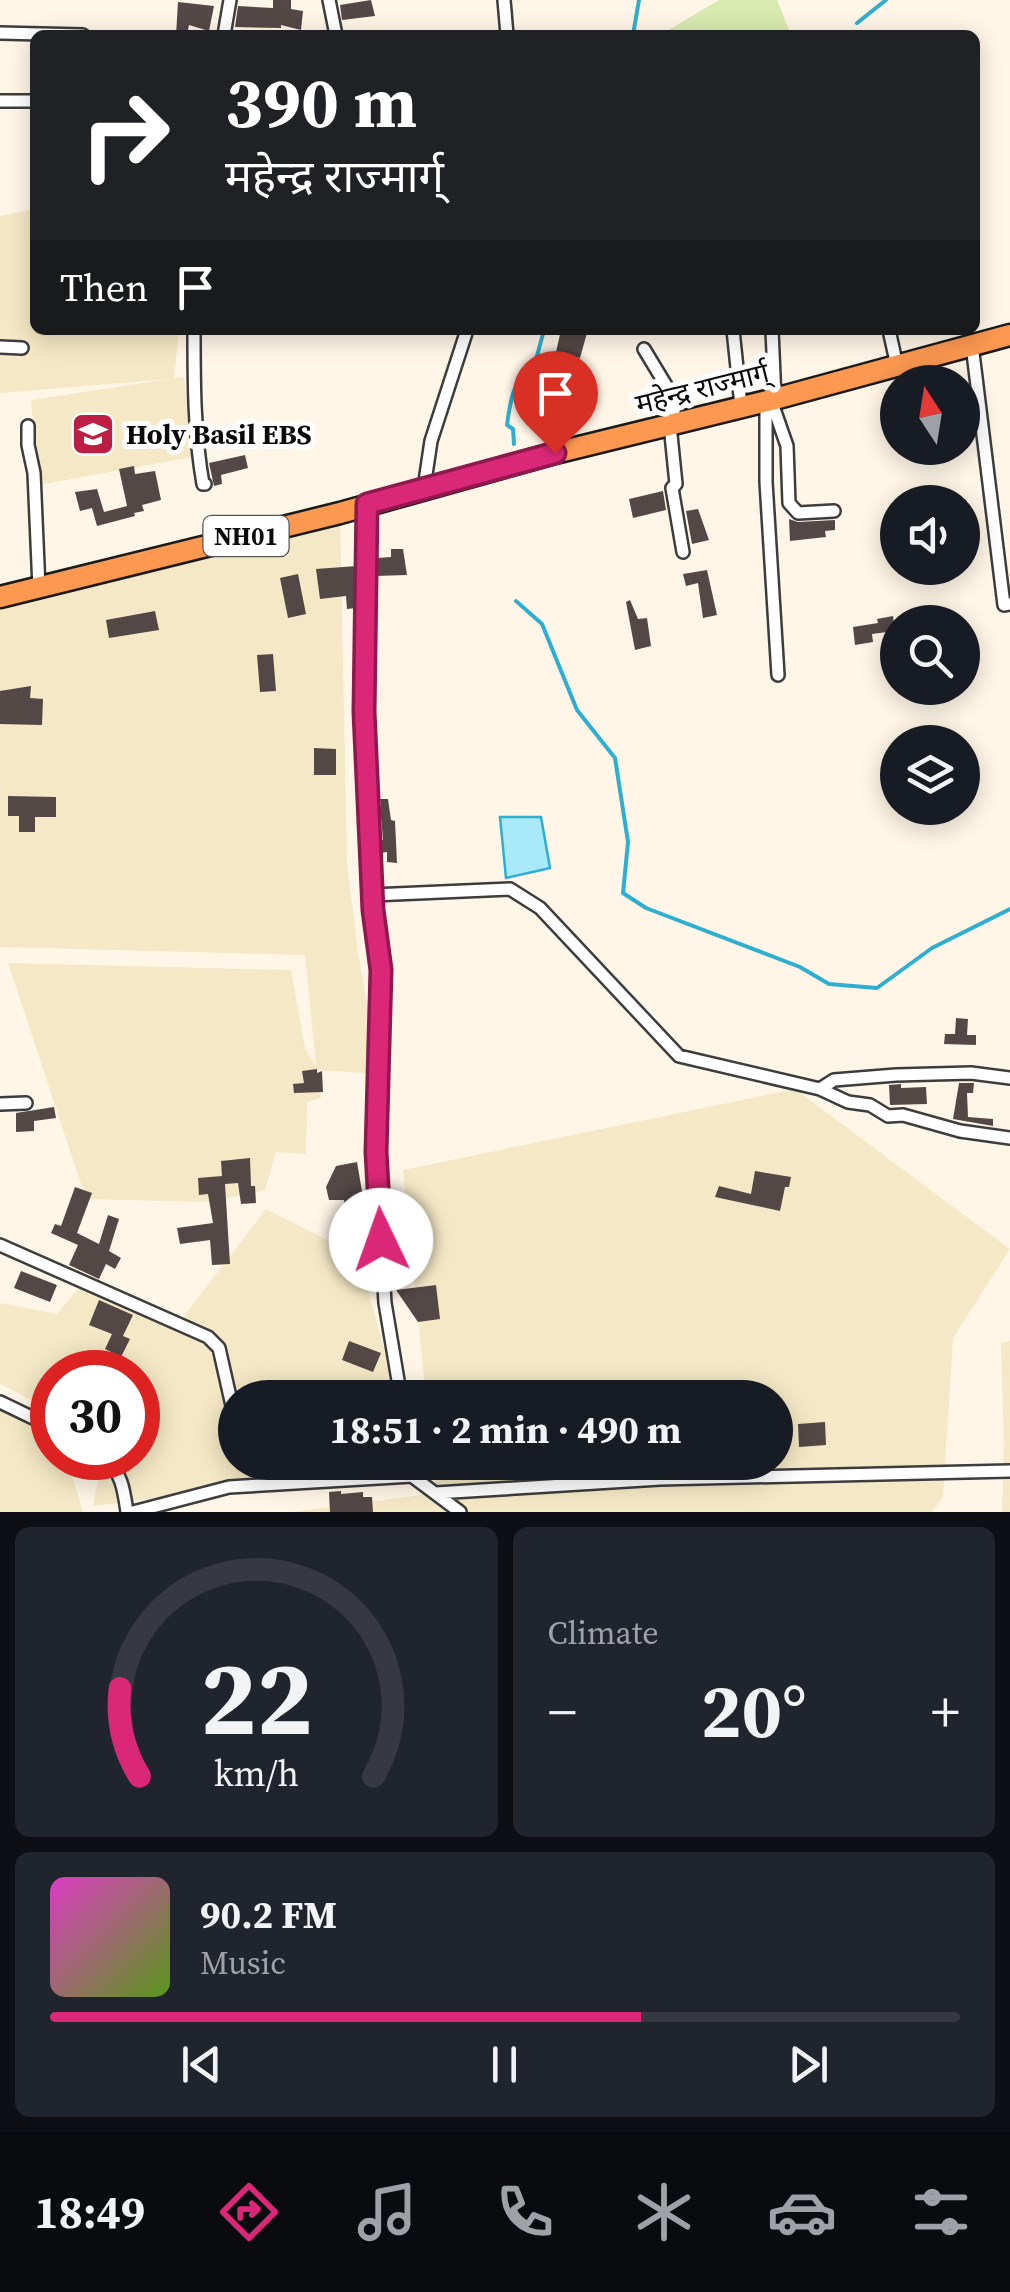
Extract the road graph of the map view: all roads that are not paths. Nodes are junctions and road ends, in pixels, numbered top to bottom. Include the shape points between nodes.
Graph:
1 (230, 0) edge
2 (329, 0) edge
3 (504, 0) edge
4 (225, 30) edge
5 (335, 30) edge
6 (506, 30) edge
7 (0, 34) edge
8 (30, 34) edge
9 (0, 100) edge
10 (30, 101) edge
11 (194, 335) edge
12 (465, 335) edge
13 (734, 335) edge
14 (772, 335) edge
15 (889, 335) edge
16 (1010, 335) edge
17 (972, 344) junction
18 (0, 347) edge
19 (22, 348) dead end
20 (644, 348) dead end
21 (924, 357) junction
22 (897, 365) edge
23 (900, 365) edge
24 (925, 365) edge
25 (880, 371) edge
26 (771, 400) junction
27 (741, 406) junction
28 (673, 425) junction
29 (28, 426) dead end
30 (206, 484) dead end
31 (424, 488) junction
32 (367, 504) junction
33 (834, 510) dead end
34 (683, 552) dead end
35 (39, 588) junction
36 (0, 597) edge
37 (1010, 604) edge
38 (778, 675) dead end
39 (372, 895) junction
40 (1010, 1078) edge
41 (820, 1089) junction
42 (26, 1102) dead end
43 (0, 1104) edge
44 (1010, 1138) edge
45 (0, 1245) edge
46 (226, 1380) edge
47 (398, 1380) edge
48 (0, 1402) edge
49 (30, 1416) edge
50 (1010, 1471) edge
51 (121, 1480) edge
52 (301, 1480) edge
53 (424, 1480) edge
54 (436, 1493) junction
55 (130, 1512) edge
56 (460, 1512) edge

1 - 4 street
2 - 5 street
3 - 6 street
7 - 8 street
9 - 10 street
11 - 30 street
12 - 31 street via 431,441
13 - 27 street
14 - 26 street
15 - 22 street
16 - 17 highway, महेन्द्र राज्मार्ग् / NH01
17 - 21 highway, महेन्द्र राज्मार्ग् / NH01
17 - 37 street via 1004,604
18 - 19 street
20 - 28 street via 672,397
21 - 23 highway, महेन्द्र राज्मार्ग् / NH01
21 - 24 street
25 - 26 highway, महेन्द्र राज्मार्ग् / NH01
26 - 27 highway, महेन्द्र राज्मार्ग् / NH01
26 - 33 street via 787,446 790,503 798,513
26 - 38 street via 766,482
27 - 28 highway, महेन्द्र राज्मार्ग् / NH01
28 - 31 highway, महेन्द्र राज्मार्ग् / NH01
28 - 34 street via 672,488
29 - 35 street
31 - 32 highway, महेन्द्र राज्मार्ग् / NH01
32 - 35 highway, महेन्द्र राज्मार्ग् / NH01
32 - 39 street via 364,712
35 - 36 highway, महेन्द्र राज्मार्ग् / NH01
39 - 41 street via 510,889 540,908 672,1052
39 - 47 street via 381,970 380,1227
40 - 41 street via 896,1075 834,1080
41 - 44 street via 888,1116
42 - 43 street
45 - 46 street via 208,1337 219,1348
48 - 49 street
50 - 54 street via 660,1479
51 - 55 street
52 - 55 street via 229,1487
53 - 54 street
54 - 56 street

